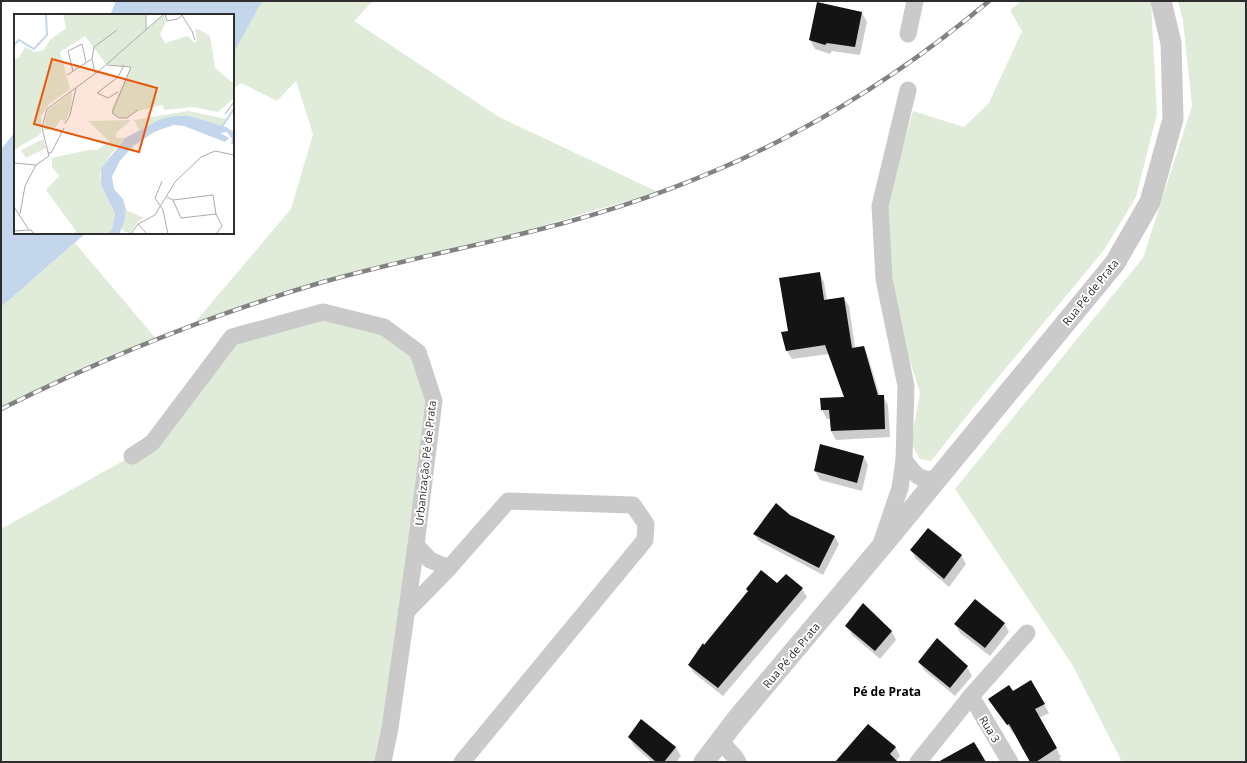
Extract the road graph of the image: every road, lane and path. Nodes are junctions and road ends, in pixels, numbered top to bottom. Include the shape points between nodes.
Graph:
1 (915, 1) edge
2 (1161, 1) edge
3 (908, 34) dead end
4 (908, 90) dead end
5 (132, 456) dead end
6 (904, 460) junction
7 (937, 479) junction
8 (416, 545) junction
9 (879, 549) junction
10 (449, 568) junction
11 (406, 612) junction
12 (1027, 633) dead end
13 (970, 696) junction
14 (720, 741) junction
15 (383, 762) edge
16 (462, 762) edge
17 (704, 762) edge
18 (738, 762) edge
19 (918, 762) edge
20 (1010, 762) edge

1 - 3 street
2 - 7 street, Rua Pé de Prata via 1171,43 1172,119 1150,202 1115,263
4 - 6 street, Rua Pé de Prata via 880,206 884,279 906,386
5 - 8 street, Urbanização Pé de Prata via 152,443 232,338 323,312 384,327 418,352 434,400
6 - 7 street via 916,475 926,480
6 - 9 street, Rua Pé de Prata via 900,488
7 - 9 street, Rua Pé de Prata
8 - 10 street via 430,560
8 - 11 street, Urbanização Pé de Prata
9 - 14 street, Rua Pé de Prata
10 - 11 street
10 - 16 street via 508,501 633,505 646,524 646,540
11 - 15 street, Urbanização Pé de Prata
12 - 13 street
13 - 19 street
13 - 20 street, Rua 3
14 - 17 street, Rua Pé de Prata
14 - 18 street

